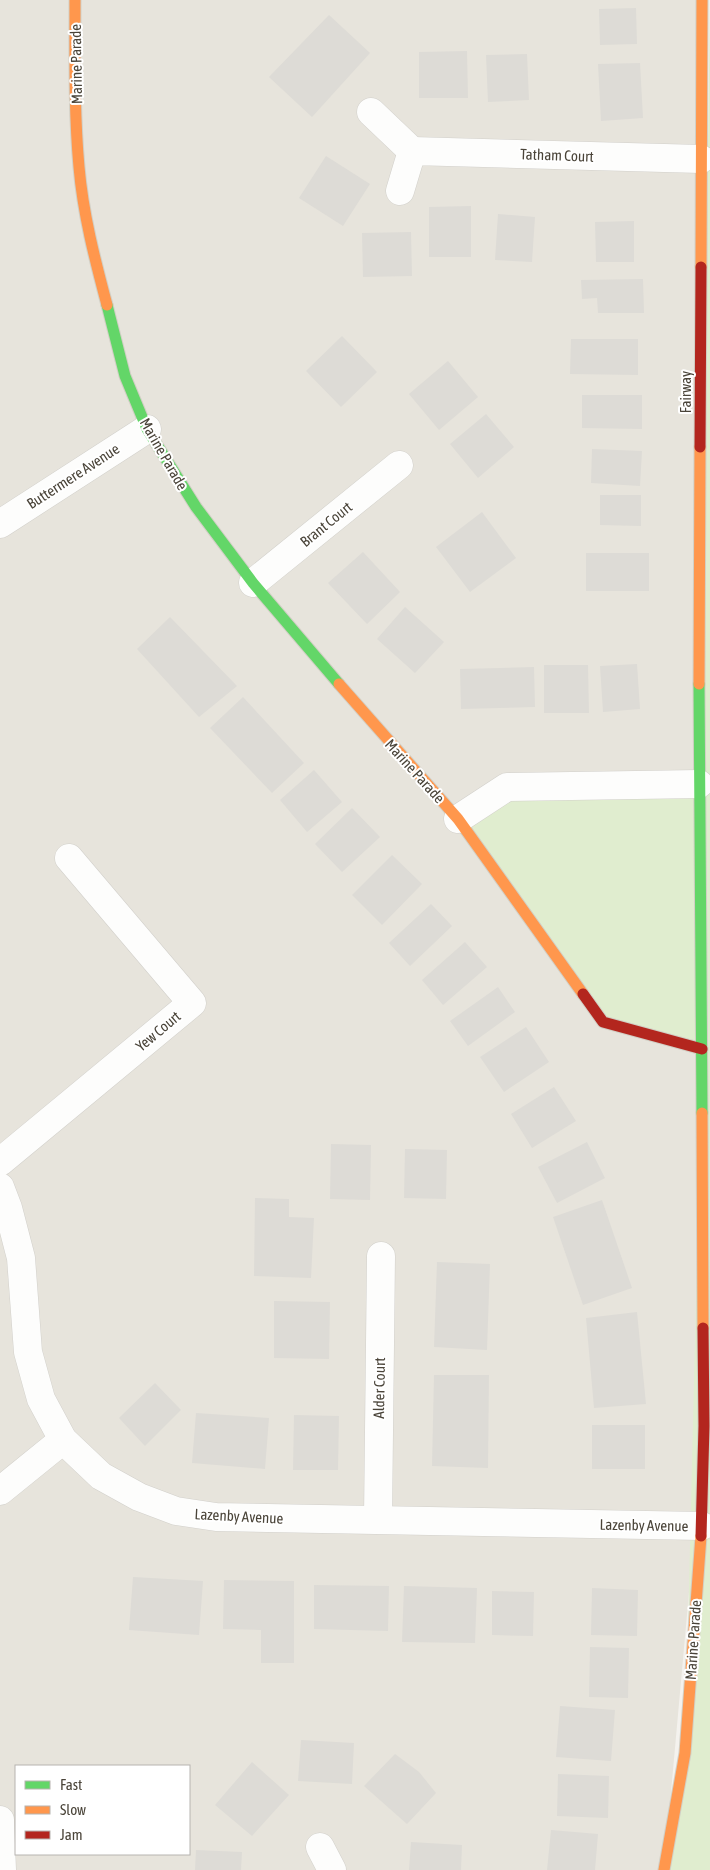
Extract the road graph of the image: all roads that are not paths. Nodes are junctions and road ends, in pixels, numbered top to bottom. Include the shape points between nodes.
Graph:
1 (75, 0) edge
2 (702, 0) edge
3 (371, 112) dead end
4 (412, 151) junction
5 (701, 159) junction
6 (400, 191) dead end
7 (147, 429) junction
8 (399, 464) dead end
9 (0, 524) edge
10 (253, 583) junction
11 (699, 784) junction
12 (458, 819) junction
13 (69, 858) dead end
14 (702, 1049) junction
15 (0, 1162) edge
16 (0, 1187) edge
17 (381, 1256) dead end
18 (63, 1440) junction
19 (0, 1491) edge
20 (378, 1519) junction
21 (702, 1526) junction
22 (0, 1820) edge
23 (2, 1870) edge
24 (664, 1870) edge

1 - 7 street, Marine Parade via 79,168 92,247 125,376
2 - 5 street, Fairway
3 - 4 street
4 - 5 street, Tatham Court
4 - 6 street
5 - 11 street, Fairway
7 - 9 street, Buttermere Avenue
7 - 10 street, Marine Parade via 196,507
8 - 10 street, Brant Court
10 - 12 street, Marine Parade via 298,639
11 - 12 street via 507,787
11 - 14 street, Marine Parade
12 - 14 street, Marine Parade via 603,1022
13 - 15 street, Yew Court via 192,1003
14 - 21 street, Marine Parade
16 - 18 street, Lazenby Avenue via 21,1258 28,1352 41,1400
17 - 20 street, Alder Court
18 - 19 street
18 - 20 street, Lazenby Avenue via 102,1476 139,1497 176,1511 216,1518
20 - 21 street, Lazenby Avenue
21 - 24 street, Marine Parade via 685,1753
22 - 23 street

